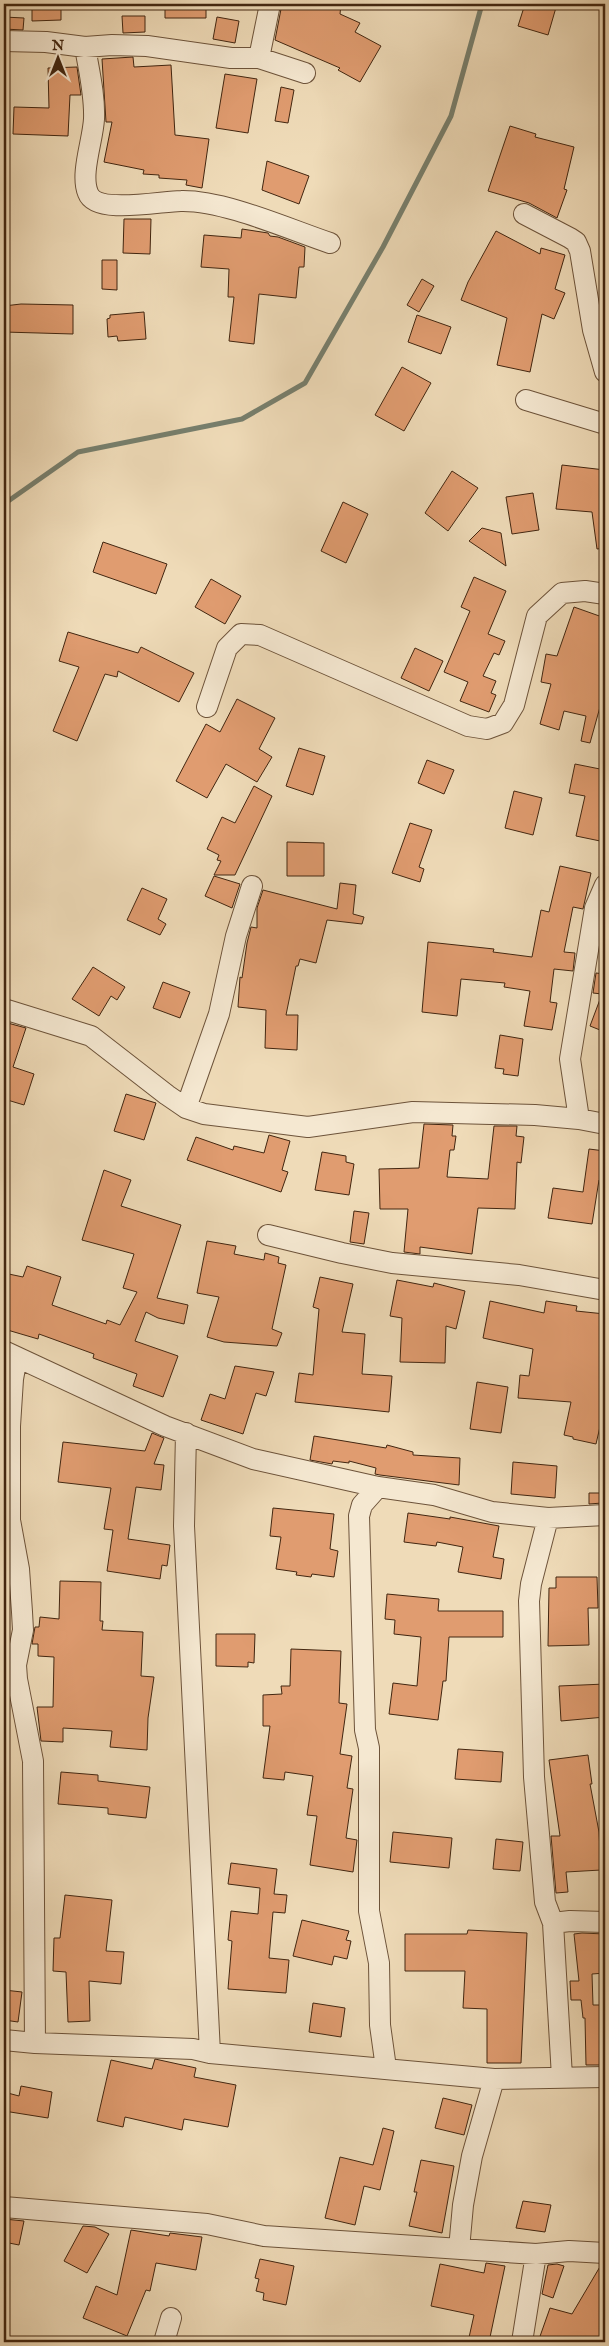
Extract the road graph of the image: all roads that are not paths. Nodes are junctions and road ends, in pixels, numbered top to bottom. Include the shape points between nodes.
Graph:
1 (270, 4) edge
2 (4, 41) edge
3 (85, 48) junction
4 (259, 58) junction
5 (305, 73) dead end
6 (524, 214) dead end
7 (330, 243) dead end
8 (605, 372) edge
9 (526, 400) dead end
10 (605, 424) edge
11 (605, 594) edge
12 (207, 707) dead end
13 (605, 885) edge
14 (252, 886) dead end
15 (4, 1008) edge
16 (186, 1108) junction
17 (579, 1119) junction
18 (605, 1124) edge
19 (268, 1235) dead end
20 (605, 1290) edge
21 (11, 1354) edge
22 (186, 1433) junction
23 (378, 1487) junction
24 (605, 1515) edge
25 (548, 1518) junction
26 (605, 1922) edge
27 (553, 1923) junction
28 (4, 2040) edge
29 (35, 2043) junction
30 (210, 2053) junction
31 (386, 2068) junction
32 (562, 2077) junction
33 (605, 2077) edge
34 (494, 2078) junction
35 (4, 2207) edge
36 (459, 2248) junction
37 (605, 2253) edge
38 (536, 2254) junction
39 (171, 2318) dead end
40 (164, 2342) edge
41 (522, 2342) edge

1 - 4 street
2 - 3 street via 46,42
3 - 4 street via 147,46 231,58
3 - 7 street via 94,99 85,181 88,195 96,203 108,206 183,201 230,208
4 - 5 street
6 - 8 street via 576,242 593,330
9 - 10 street
11 - 12 street via 585,591 562,593 537,616 514,705 503,723 487,729 468,726 260,635 241,634 228,648
13 - 17 street via 594,916 570,1059
14 - 16 street via 236,936 217,1023
15 - 16 street via 91,1036
16 - 17 street via 204,1114 308,1128 413,1112
17 - 18 street
19 - 20 street via 392,1263 519,1275
21 - 22 street via 164,1426
21 - 29 street via 10,1520 19,1569 23,1621 16,1665 33,1761
22 - 23 street via 253,1459
22 - 30 street via 184,1526
23 - 25 street via 434,1495 492,1512
23 - 31 street via 362,1505 359,1516 365,1730 369,1748 369,1911 379,1963 380,2025
24 - 25 street
25 - 27 street via 531,1584 530,1601 534,1777 544,1902
26 - 27 street
27 - 32 street
28 - 29 street
29 - 30 street via 193,2049
30 - 31 street
31 - 34 street
32 - 33 street
32 - 34 street
34 - 36 street via 472,2156
35 - 36 street via 208,2224 264,2236
36 - 38 street
37 - 38 street via 569,2251
38 - 41 street
39 - 40 street

